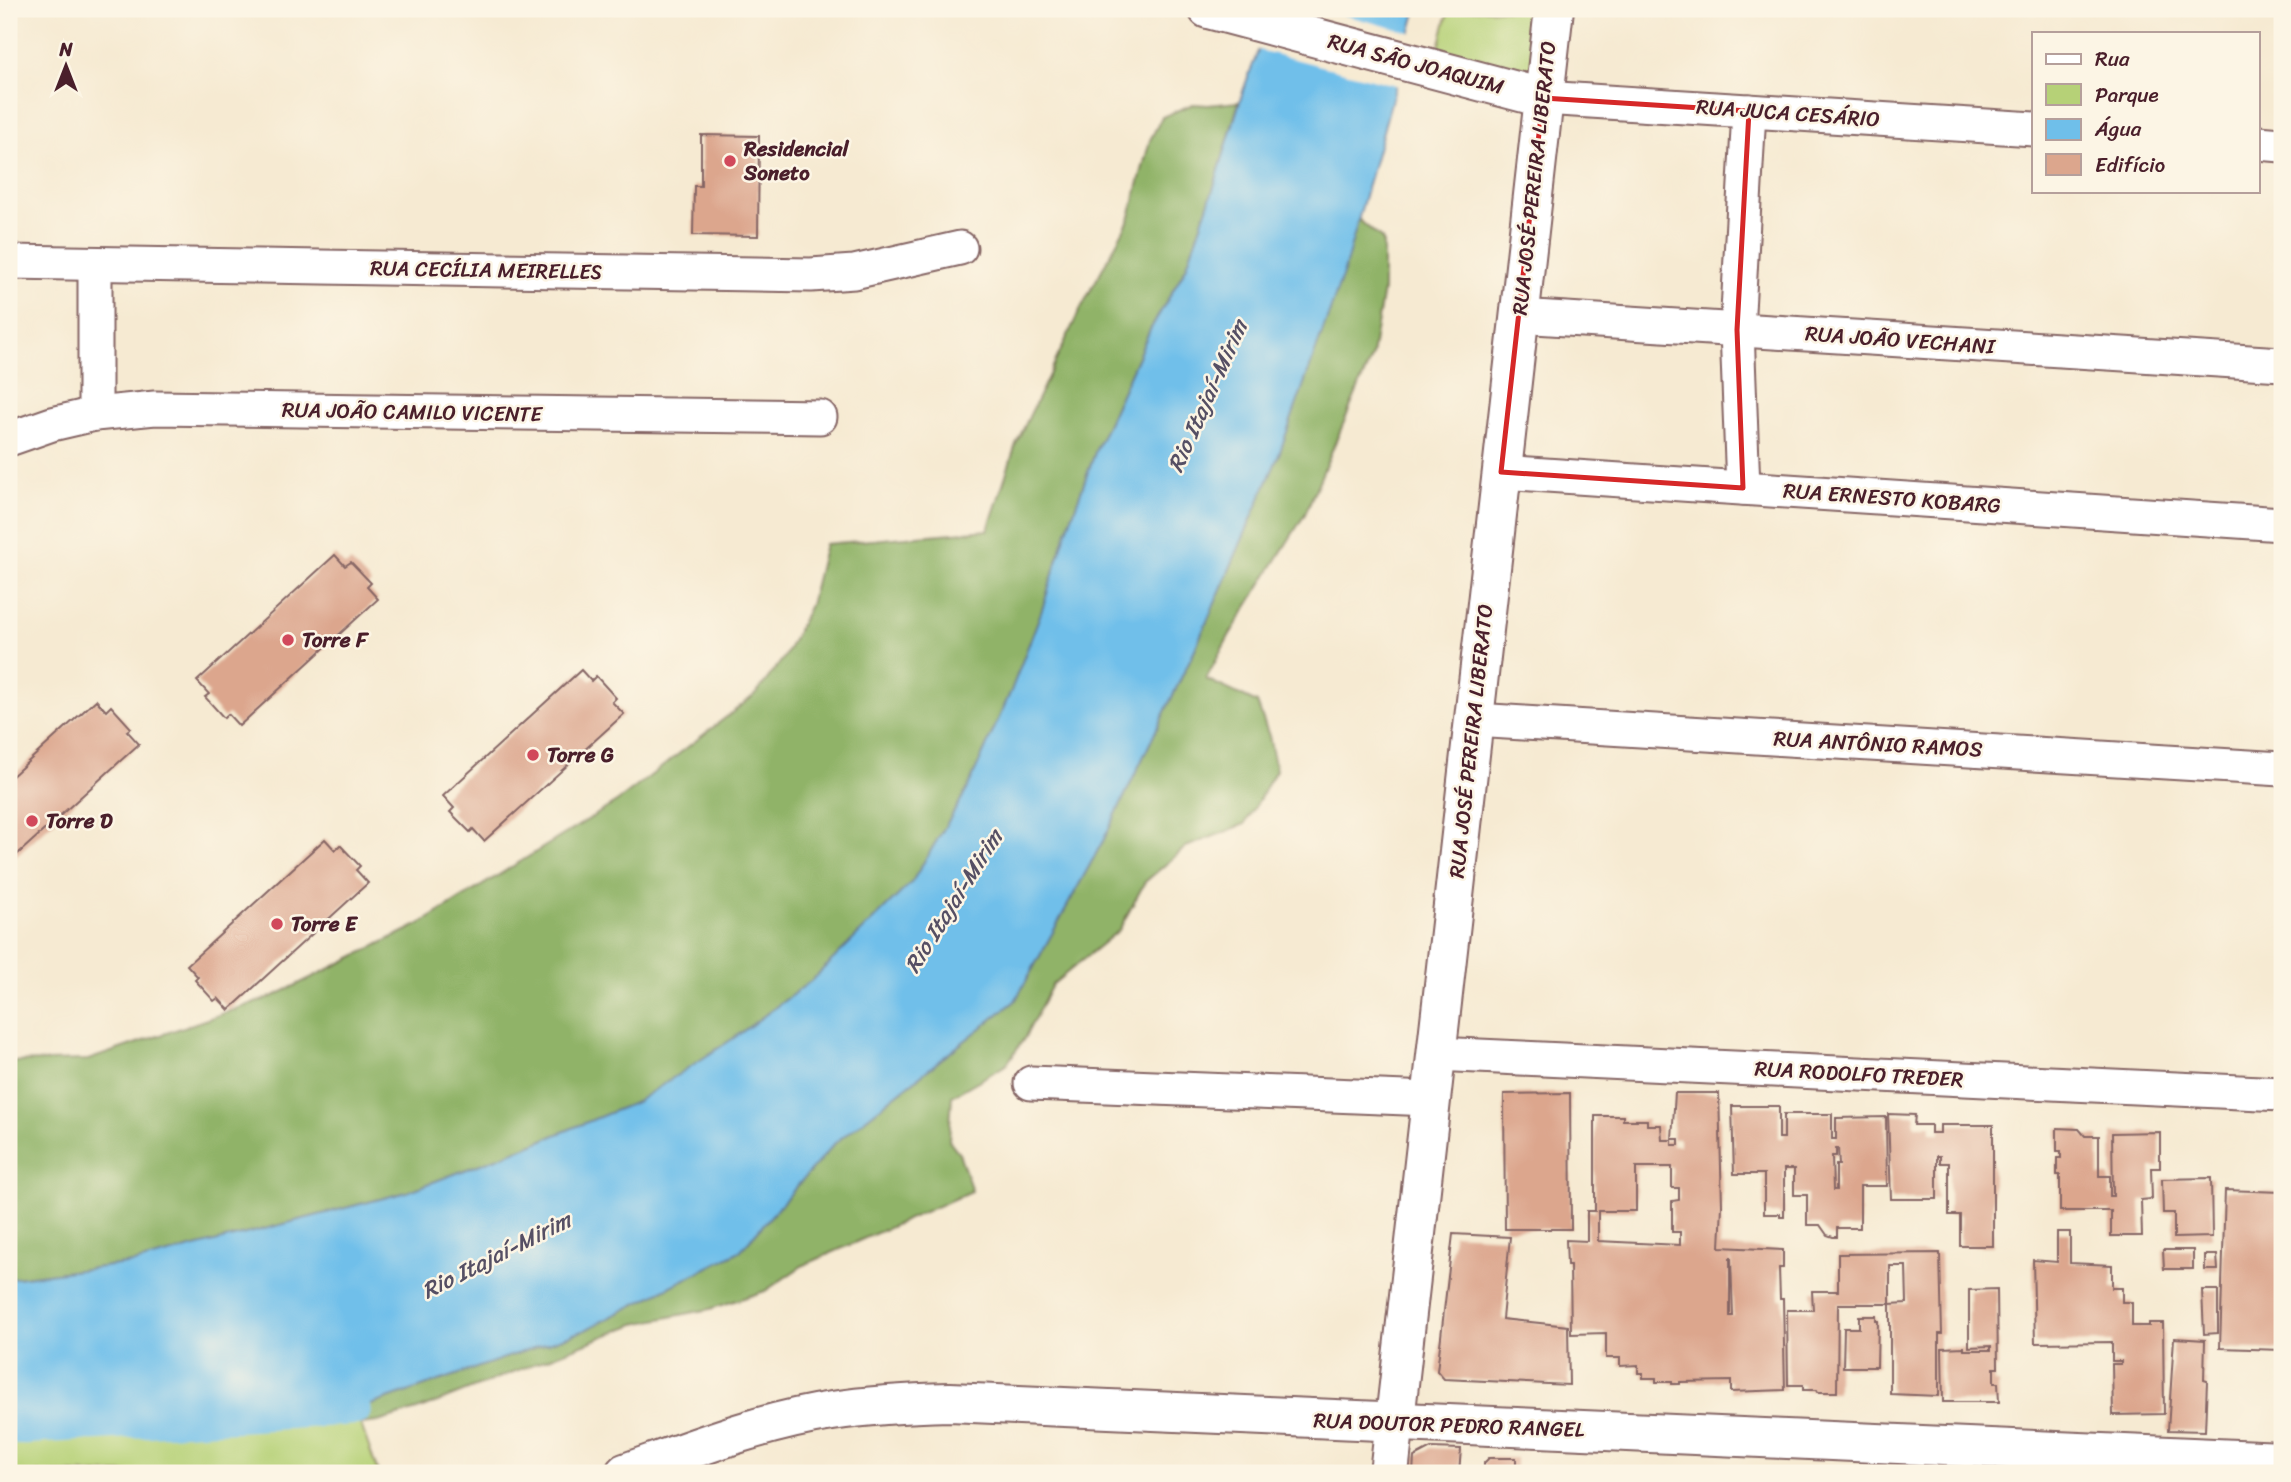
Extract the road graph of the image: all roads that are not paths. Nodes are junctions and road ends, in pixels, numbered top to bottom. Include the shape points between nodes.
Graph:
1 (1553, 9) edge
2 (1212, 10) edge
3 (1543, 98) junction
4 (1749, 111) junction
5 (2032, 129) edge
6 (2260, 143) edge
7 (2282, 145) edge
8 (960, 248) dead end
9 (9, 262) edge
10 (95, 264) junction
11 (1519, 316) junction
12 (1737, 330) junction
13 (2282, 364) edge
14 (95, 414) junction
15 (820, 417) dead end
16 (9, 439) edge
17 (1501, 472) junction
18 (1743, 488) junction
19 (2282, 524) edge
20 (1474, 720) junction
21 (2282, 769) edge
22 (1436, 1054) junction
23 (1031, 1083) dead end
24 (2282, 1094) edge
25 (1431, 1099) junction
26 (1395, 1423) junction
27 (2282, 1461) edge
28 (2237, 1466) edge
29 (625, 1473) edge
30 (1389, 1473) edge

1 - 3 main road, RUA JOSÉ PEREIRA LIBERATO
2 - 3 main road, RUA SÃO JOAQUIM
3 - 4 street, RUA JUCA CESÁRIO
3 - 11 main road, RUA JOSÉ PEREIRA LIBERATO
4 - 5 street, RUA JUCA CESÁRIO
4 - 12 street
6 - 7 street
8 - 10 street, RUA CECÍLIA MEIRELLES via 854,272 811,275
9 - 10 street, RUA CECÍLIA MEIRELLES
10 - 14 street
11 - 12 street, RUA JOÃO VECHANI
11 - 17 main road, RUA JOSÉ PEREIRA LIBERATO
12 - 13 street, RUA JOÃO VECHANI
12 - 18 street
14 - 15 street, RUA JOÃO CAMILO VICENTE via 155,408
14 - 16 street, RUA JOÃO CAMILO VICENTE
17 - 18 street, RUA ERNESTO KOBARG
17 - 20 main road, RUA JOSÉ PEREIRA LIBERATO
18 - 19 street, RUA ERNESTO KOBARG
20 - 21 street, RUA ANTÔNIO RAMOS
20 - 22 main road, RUA JOSÉ PEREIRA LIBERATO
22 - 24 street, RUA RODOLFO TREDER
22 - 25 main road, RUA JOSÉ PEREIRA LIBERATO
23 - 25 street
25 - 26 main road, RUA JOSÉ PEREIRA LIBERATO
26 - 28 main road, RUA DOUTOR PEDRO RANGEL
26 - 29 main road, RUA DOUTOR PEDRO RANGEL via 894,1403 761,1426
26 - 30 main road, RUA JOSÉ PEREIRA LIBERATO
27 - 28 main road, RUA DOUTOR PEDRO RANGEL

